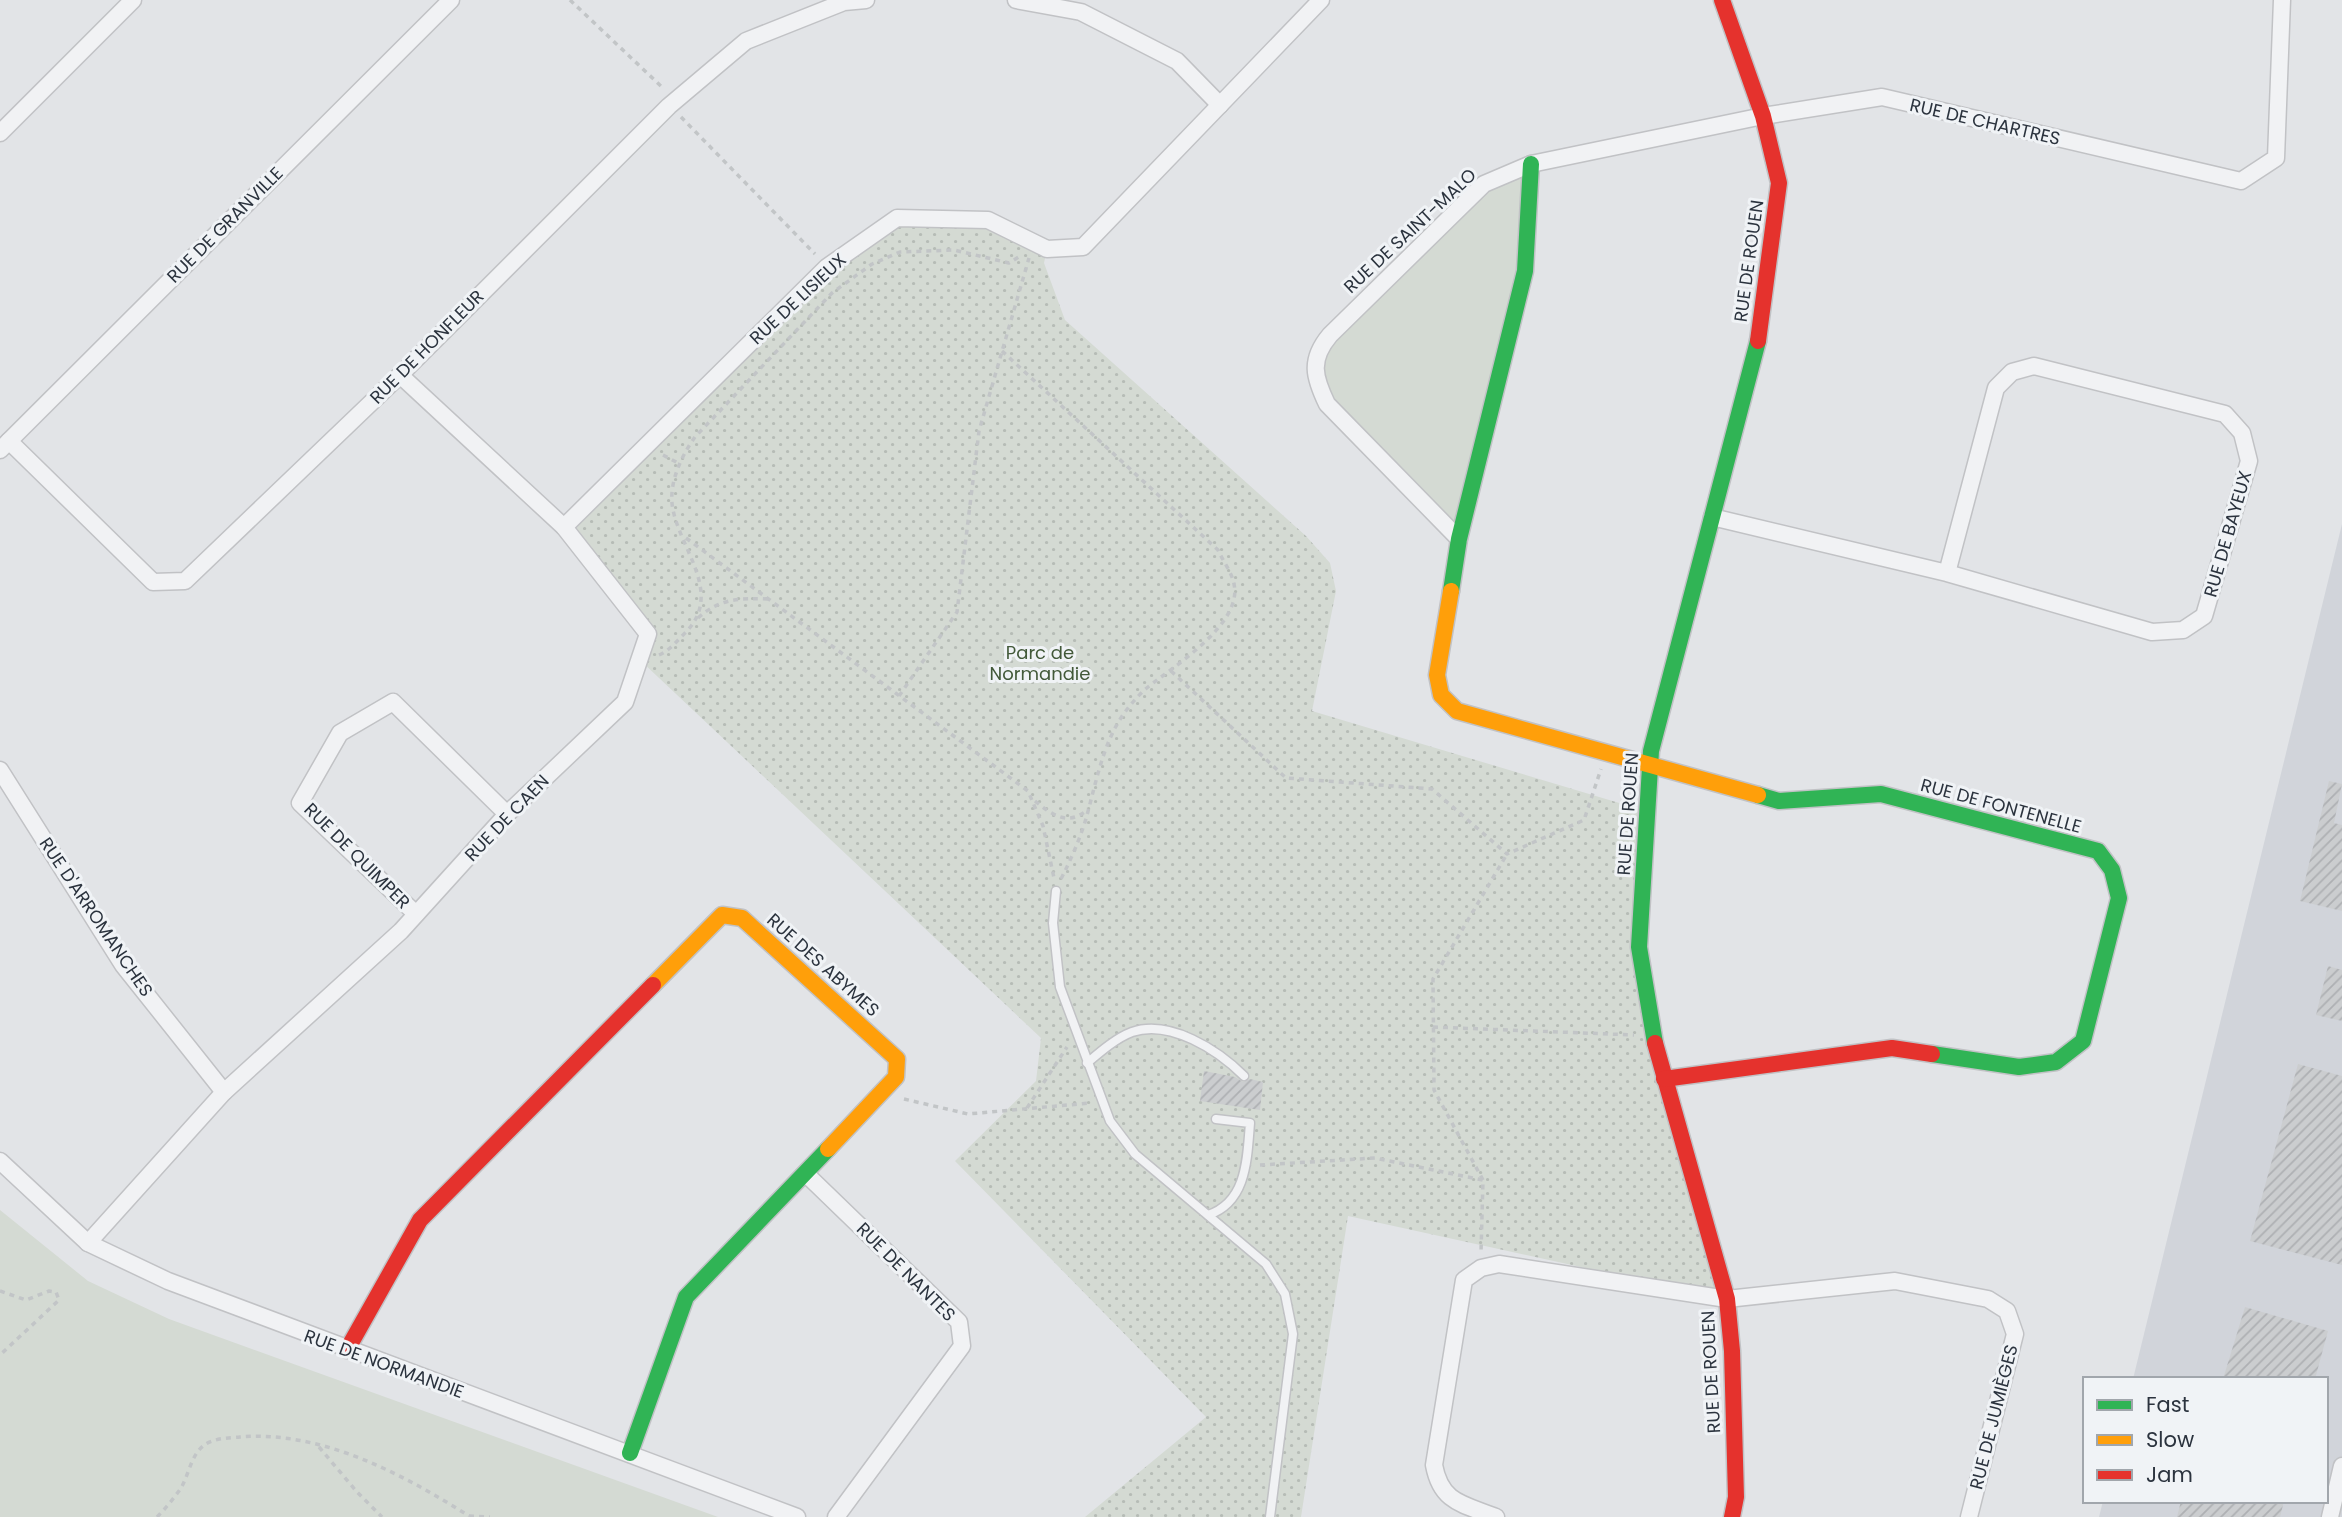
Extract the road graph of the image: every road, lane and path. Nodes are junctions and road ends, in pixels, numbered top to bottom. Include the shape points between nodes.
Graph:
1 (133, 0) edge
2 (451, 0) edge
3 (570, 0) edge
4 (866, 0) edge
5 (1016, 0) edge
6 (1321, 0) edge
7 (1722, 0) edge
8 (2283, 0) edge
9 (673, 103) junction
10 (1220, 105) junction
11 (1763, 116) junction
12 (0, 133) edge
13 (1531, 163) junction
14 (1034, 242) junction
15 (827, 267) junction
16 (1002, 351) junction
17 (400, 375) junction
18 (5, 446) edge
19 (1712, 517) junction
20 (564, 527) junction
21 (684, 536) junction
22 (1459, 538) junction
23 (1947, 573) junction
24 (769, 599) junction
25 (696, 619) junction
26 (641, 661) junction
27 (1171, 671) junction
28 (898, 696) junction
29 (1608, 751) junction
30 (1650, 763) junction
31 (0, 770) edge
32 (1031, 797) junction
33 (1088, 809) junction
34 (507, 814) junction
35 (1507, 854) junction
36 (1056, 891) junction
37 (416, 914) junction
38 (1433, 1027) junction
39 (1076, 1034) junction
40 (1653, 1036) junction
41 (1087, 1063) junction
42 (1244, 1076) dead end
43 (1664, 1079) junction
44 (223, 1092) junction
45 (881, 1093) junction
46 (1102, 1102) junction
47 (1026, 1109) junction
48 (1216, 1119) dead end
49 (0, 1161) edge
50 (1244, 1166) junction
51 (806, 1174) junction
52 (1483, 1180) junction
53 (1208, 1215) junction
54 (88, 1243) junction
55 (1480, 1268) junction
56 (0, 1291) edge
57 (1727, 1299) junction
58 (346, 1350) junction
59 (0, 1355) edge
60 (318, 1446) junction
61 (630, 1453) junction
62 (2342, 1466) edge
63 (157, 1517) edge
64 (382, 1517) edge
65 (468, 1517) edge
66 (490, 1517) edge
67 (797, 1517) edge
68 (836, 1517) edge
69 (1270, 1517) edge
70 (1496, 1517) edge
71 (1732, 1517) edge
72 (1969, 1517) edge
73 (2330, 1517) edge

1 - 12 street
2 - 18 street, RUE DE GRANVILLE
3 - 9 path
4 - 9 street, RUE DE HONFLEUR via 844,2 746,41
5 - 10 street via 1081,12 1177,61
6 - 10 street, RUE DE LISIEUX
7 - 11 street, RUE DE ROUEN
8 - 11 street, RUE DE CHARTRES via 2276,158 2241,181 1882,97
9 - 15 path
9 - 17 street, RUE DE HONFLEUR
10 - 14 street, RUE DE LISIEUX via 1083,247 1047,248
11 - 13 street, RUE DE CHARTRES
11 - 19 street, RUE DE ROUEN via 1779,183 1757,345
13 - 22 street via 1525,271
13 - 22 street, RUE DE SAINT-MALO via 1484,184 1318,349 1315,379 1327,404
14 - 15 street, RUE DE LISIEUX via 988,220 897,218
14 - 16 path
14 - 21 path via 1017,261 1009,263 954,250 900,253 842,284 685,450 672,502
15 - 20 street, RUE DE LISIEUX
16 - 27 path via 1218,550 1235,586 1230,609 1210,636
16 - 28 path via 979,431 957,612
17 - 18 street, RUE DE HONFLEUR via 185,580 153,582
17 - 20 street, RUE DE CAEN
19 - 23 street, RUE DE BAYEUX
19 - 30 street, RUE DE ROUEN
20 - 26 street, RUE DE CAEN via 648,634
21 - 24 path
21 - 25 path via 699,587
22 - 29 street via 1437,675 1441,695 1457,711
23 - 23 street, RUE DE BAYEUX via 1996,388 2012,372 2034,366 2225,414 2242,433 2249,461 2204,616 2183,630 2152,632
24 - 25 path via 717,603
24 - 28 path
25 - 26 path via 663,654
26 - 34 street, RUE DE CAEN via 625,702
27 - 33 path via 1129,706 1115,728
27 - 35 path via 1286,778 1433,789
28 - 32 path
29 - 30 street
29 - 35 path via 1584,820
30 - 40 street, RUE DE ROUEN via 1639,947
30 - 43 street, RUE DE FONTENELLE via 1779,801 1881,794 2098,852 2112,870 2119,898 2083,1041 2056,1062 2019,1067 1892,1048
31 - 44 street, RUE D'ARROMANCHES via 123,965
32 - 33 path via 1058,817 1071,820
32 - 36 path via 1043,826
33 - 36 path
34 - 37 street, RUE DE CAEN
34 - 37 street, RUE DE QUIMPER via 393,702 341,733 300,803
35 - 38 path via 1433,979
36 - 39 lane via 1055,960
37 - 44 street, RUE DE CAEN
38 - 40 path
38 - 52 path via 1434,1090
39 - 41 lane
39 - 47 path
40 - 43 street, RUE DE ROUEN
41 - 42 lane via 1131,1032 1151,1028 1177,1034 1225,1057
41 - 46 lane
43 - 57 street, RUE DE ROUEN
44 - 54 street, RUE DE CAEN
45 - 47 path via 968,1115
45 - 51 street, RUE DES ABYMES
45 - 58 street, RUE DES ABYMES via 896,1077 897,1059 742,918 722,915 420,1220
46 - 47 path
46 - 53 lane via 1135,1154
48 - 50 lane via 1250,1123
49 - 54 street, RUE DE NORMANDIE
50 - 52 path via 1375,1158
50 - 53 lane via 1240,1189 1231,1202
51 - 61 street, RUE DES ABYMES via 686,1297
51 - 68 street, RUE DE NANTES via 958,1322 962,1346
52 - 55 path
53 - 69 lane via 1266,1264 1285,1294 1293,1334
54 - 58 street, RUE DE NORMANDIE via 168,1282
55 - 57 street, RUE DE JUMIÈGES via 1499,1264
55 - 70 street via 1464,1279 1434,1465 1437,1485 1451,1499
56 - 59 path via 26,1300 49,1291 59,1300
57 - 71 street, RUE DE ROUEN via 1736,1497
57 - 72 street, RUE DE JUMIÈGES via 1895,1281 1988,1300 2007,1311 2015,1334
58 - 61 street, RUE DE NORMANDIE
60 - 63 path via 257,1435 210,1442 202,1447 182,1486
60 - 64 path
60 - 65 path via 398,1476
61 - 67 street, RUE DE NORMANDIE
62 - 73 street
65 - 66 path

